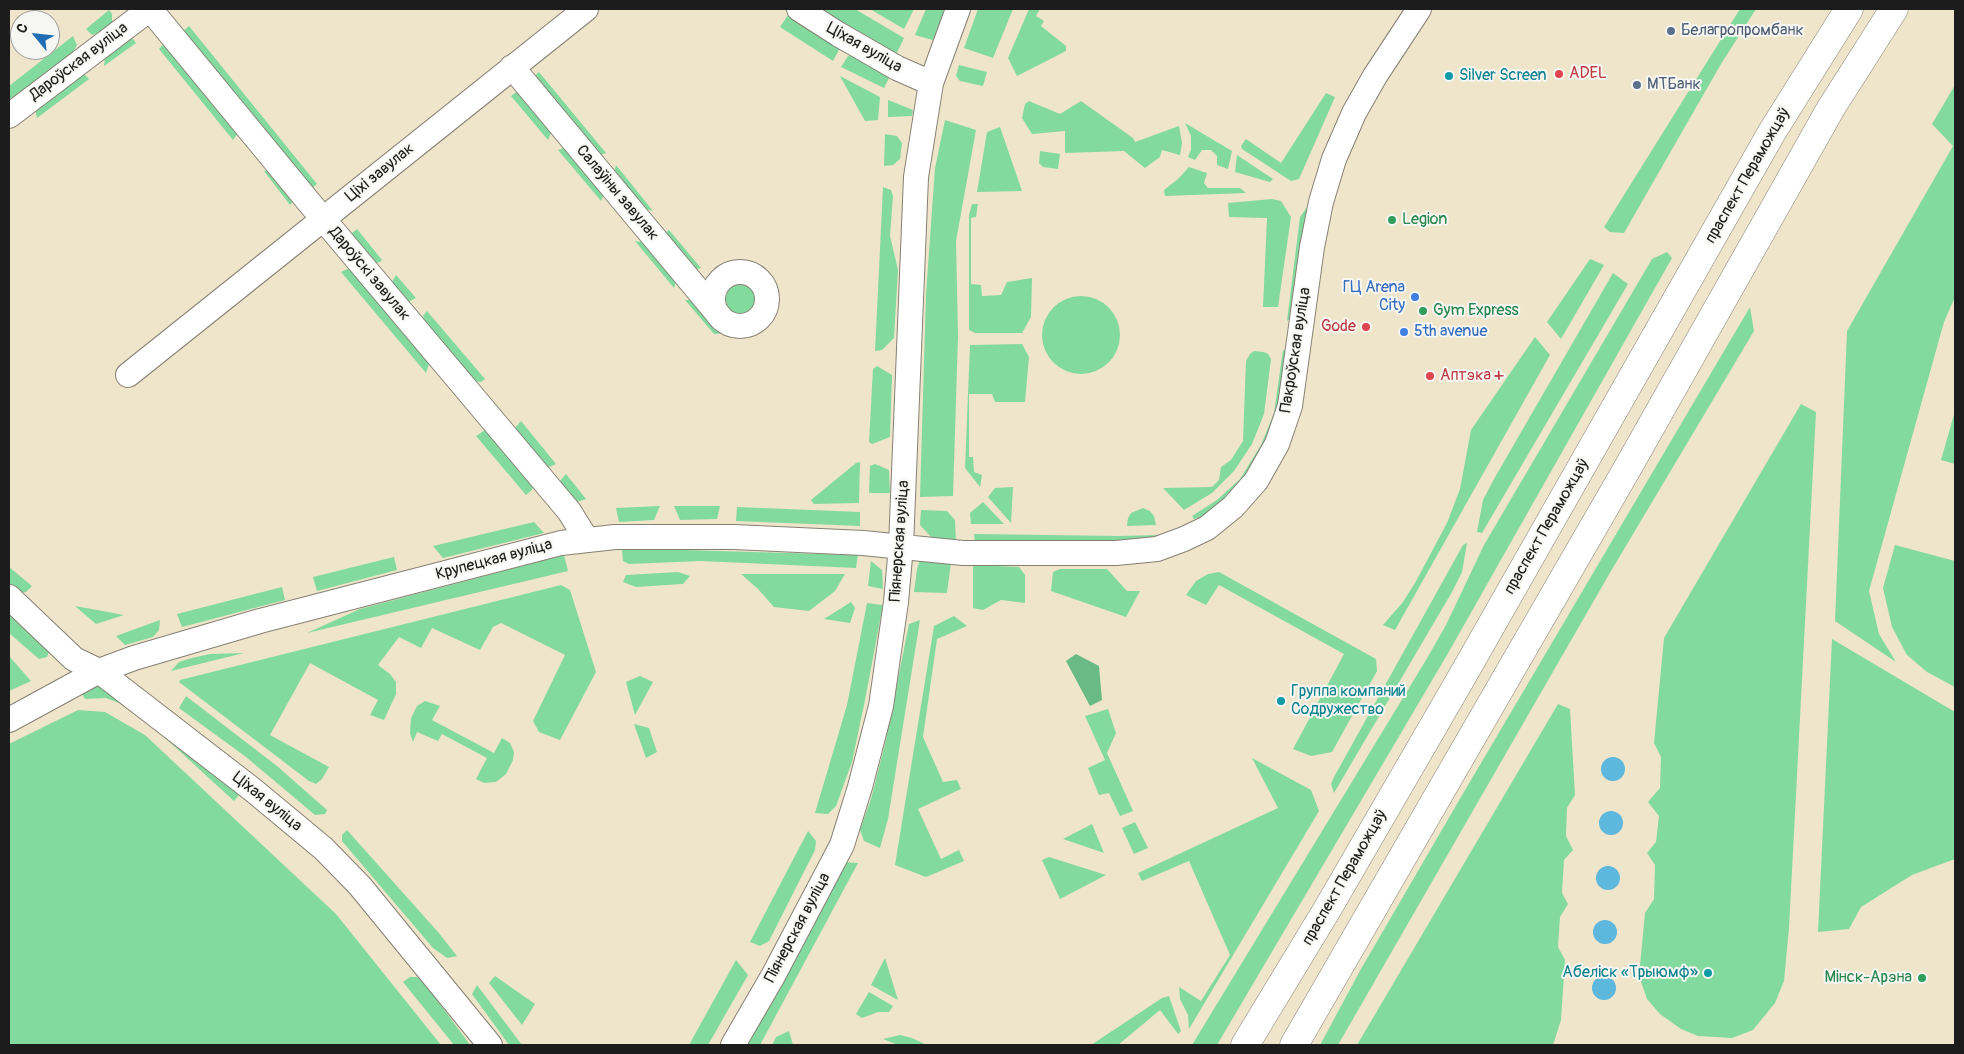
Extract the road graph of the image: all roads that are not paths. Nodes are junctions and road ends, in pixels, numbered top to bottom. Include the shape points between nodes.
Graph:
1 (150, 9) edge
2 (586, 9) edge
3 (800, 9) edge
4 (958, 9) edge
5 (1419, 9) edge
6 (1849, 9) edge
7 (1894, 9) edge
8 (512, 67) junction
9 (931, 83) junction
10 (9, 116) edge
11 (323, 218) junction
12 (722, 319) dead end
13 (128, 374) dead end
14 (587, 540) junction
15 (901, 546) junction
16 (9, 597) edge
17 (99, 670) junction
18 (9, 720) edge
19 (490, 1045) edge
20 (733, 1045) edge
21 (1245, 1045) edge
22 (1294, 1045) edge

1 - 10 street, Дароўская вуліца
1 - 11 street, Дароўскі завулак
2 - 8 street, Ціхі завулак
3 - 9 street, Ціхая вуліца via 897,68
4 - 9 street, Піянерская вуліца
5 - 15 street, Пакроўская вуліца via 1358,106 1334,159 1312,246 1290,406 1277,444 1256,481 1232,507 1207,528 1157,549 1116,553 963,553
6 - 21 main road, праспект Пераможцаў via 1772,132 1458,684
7 - 22 main road via 1831,108 1627,470
8 - 11 street, Ціхі завулак
8 - 12 street, Салаўіны завулак
9 - 15 street, Піянерская вуліца via 916,176
11 - 13 street, Ціхі завулак
11 - 14 street, Дароўскі завулак via 569,511
14 - 15 street, Крупецкая вуліца via 734,537
14 - 17 street, Крупецкая вуліца via 561,543 260,621
15 - 20 street, Піянерская вуліца via 881,706 842,845
16 - 17 street, Ціхая вуліца via 74,659
17 - 18 street, Крупецкая вуліца
17 - 19 street, Ціхая вуліца via 324,849 360,886

